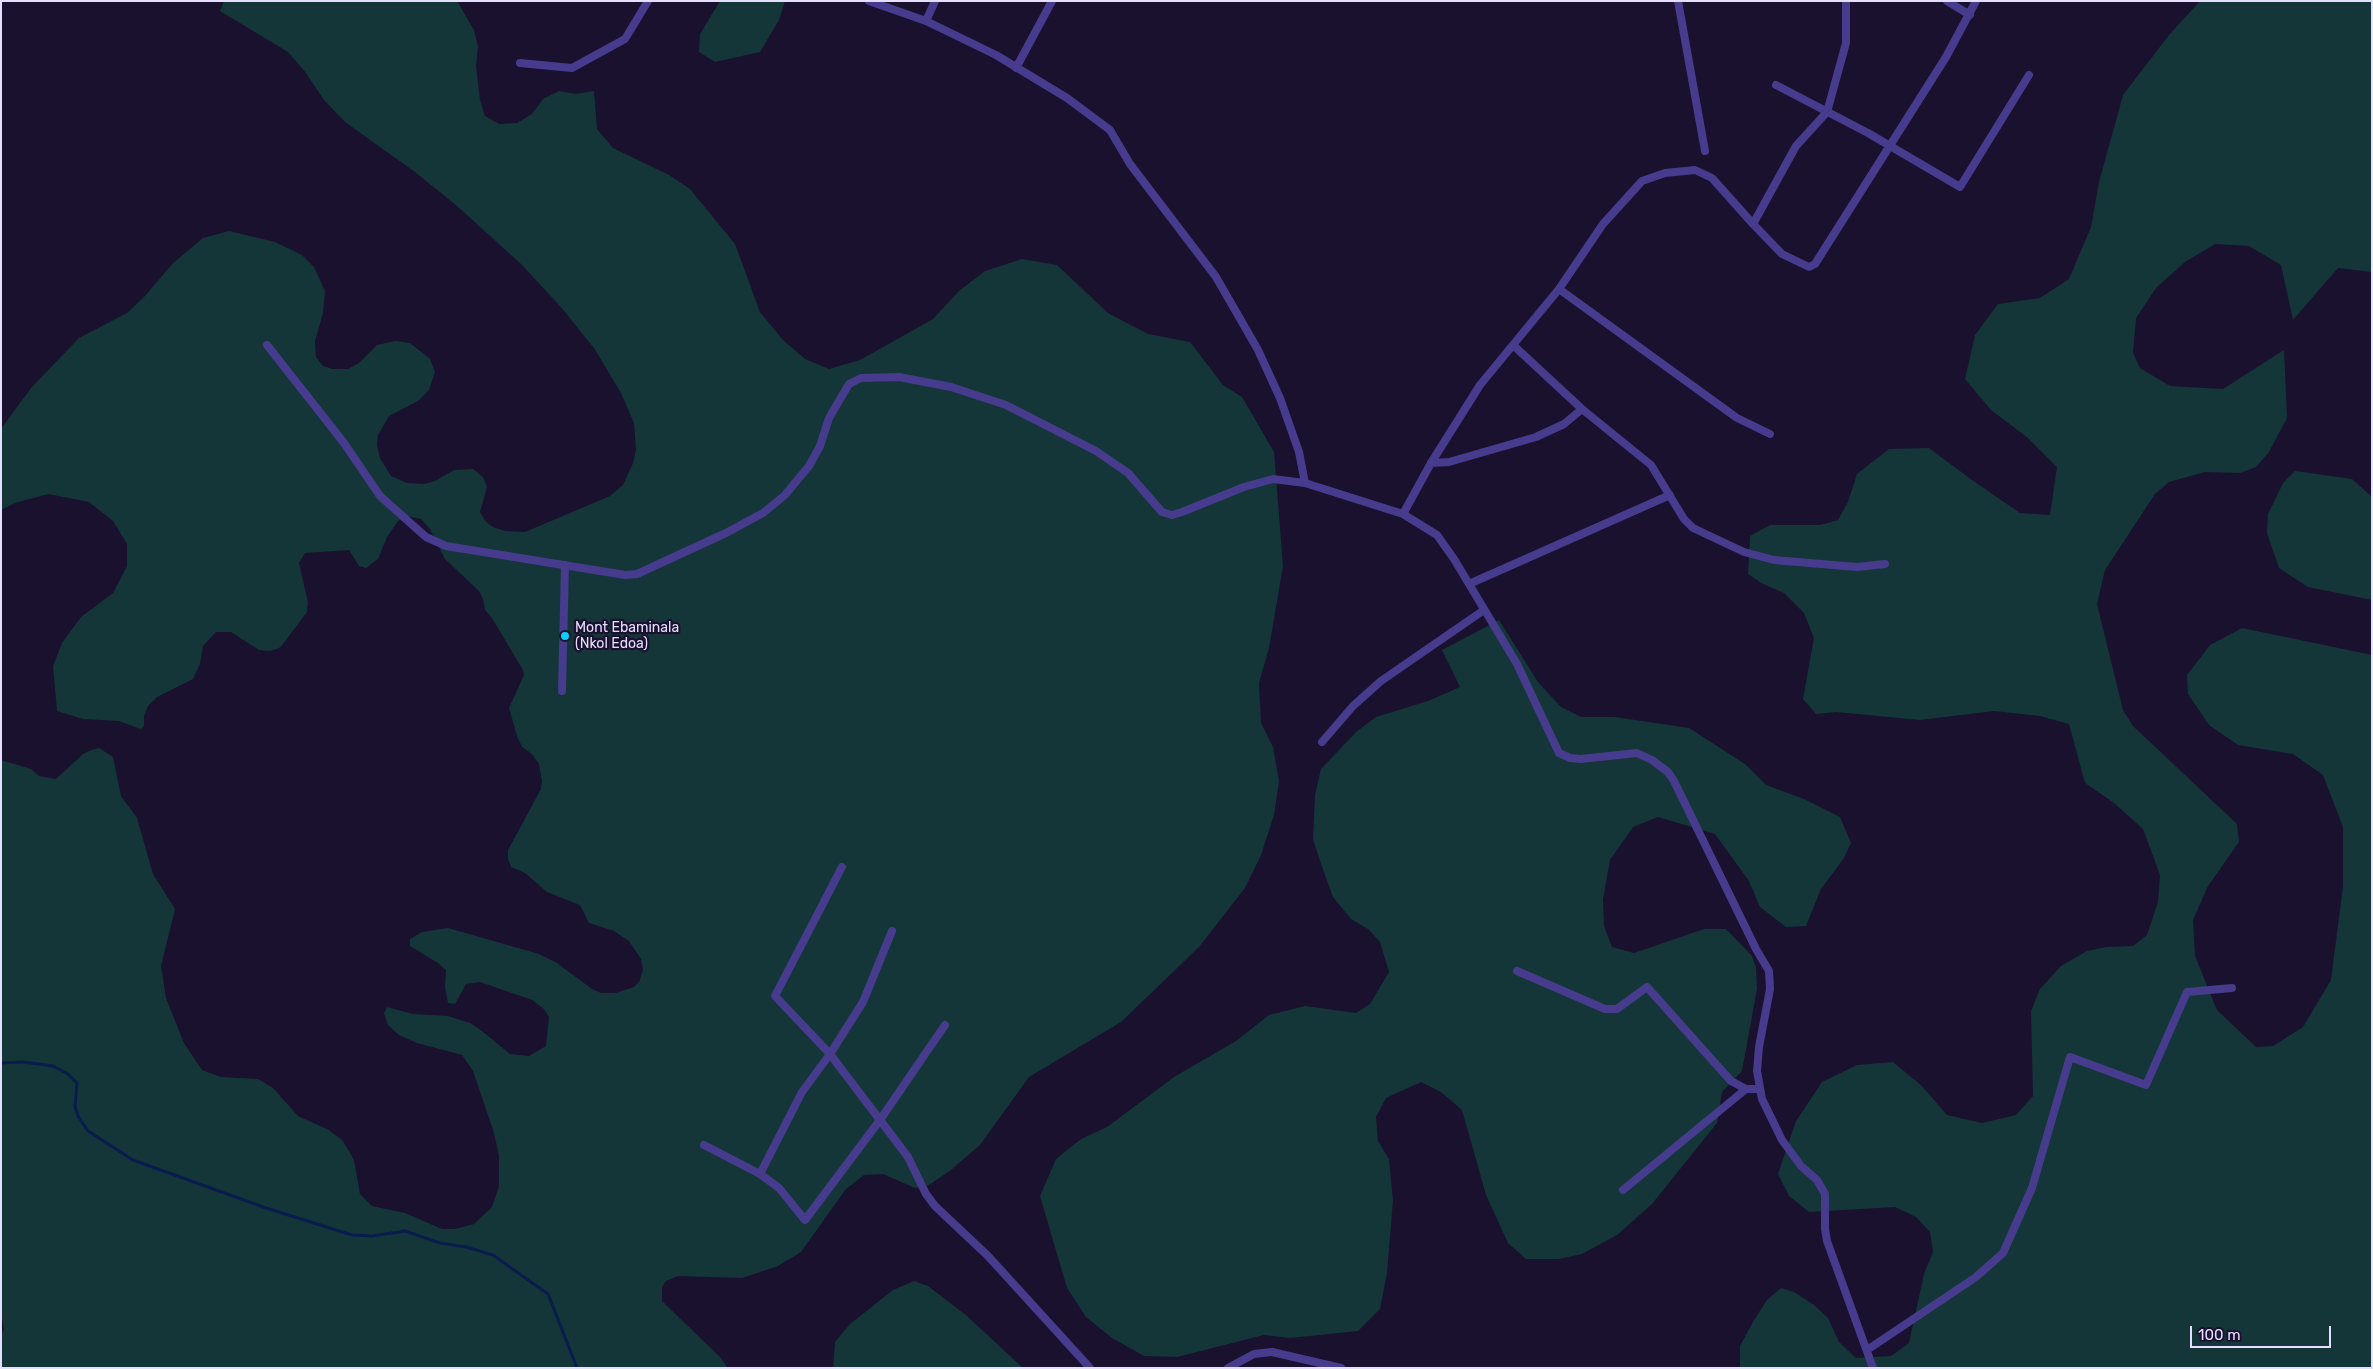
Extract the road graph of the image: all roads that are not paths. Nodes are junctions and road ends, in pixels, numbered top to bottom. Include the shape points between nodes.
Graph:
1 (648, 1) edge
2 (869, 1) edge
3 (935, 1) edge
4 (1052, 1) edge
5 (1678, 1) edge
6 (1846, 1) edge
7 (1947, 1) edge
8 (1976, 1) edge
9 (1970, 15) junction
10 (926, 21) junction
11 (520, 63) dead end
12 (1016, 68) junction
13 (2029, 75) dead end
14 (1776, 85) dead end
15 (1827, 112) junction
16 (1890, 146) junction
17 (1705, 151) dead end
18 (1754, 224) junction
19 (1559, 289) junction
20 (1513, 345) junction
21 (267, 346) dead end
22 (1582, 409) junction
23 (1770, 434) dead end
24 (1431, 463) junction
25 (1305, 483) junction
26 (1670, 495) junction
27 (1403, 514) junction
28 (1885, 564) dead end
29 (566, 565) junction
30 (1469, 584) junction
31 (1484, 610) junction
32 (562, 691) dead end
33 (1322, 742) dead end
34 (842, 867) dead end
35 (892, 931) dead end
36 (1517, 971) dead end
37 (2232, 988) dead end
38 (945, 1025) dead end
39 (830, 1054) junction
40 (1746, 1089) junction
41 (1760, 1089) junction
42 (880, 1120) junction
43 (704, 1145) dead end
44 (760, 1174) junction
45 (1623, 1190) dead end
46 (1867, 1350) junction
47 (1090, 1368) edge
48 (1228, 1368) edge
49 (1341, 1368) edge
50 (1873, 1368) edge

1 - 11 street via 626,39 572,68
2 - 10 street
3 - 10 street
4 - 12 street
5 - 17 street
6 - 15 street via 1846,43
7 - 9 street
8 - 9 street
9 - 16 street
10 - 12 street
12 - 25 street via 1067,98 1110,130 1130,164 1216,277 1258,350 1280,398 1300,452
13 - 16 street via 1960,187
14 - 15 street
15 - 16 street
15 - 18 street via 1796,146
16 - 18 street via 1815,264 1809,267 1782,254
18 - 19 street via 1712,178 1695,170 1665,173 1642,181 1626,197 1603,224
19 - 20 street
19 - 23 street via 1737,418
20 - 22 street
20 - 24 street via 1480,385
21 - 29 street via 344,443 380,496 426,537 446,546
22 - 24 street via 1564,424 1536,437 1449,462
22 - 26 street via 1651,465
24 - 27 street
25 - 27 street
25 - 29 street via 1273,479 1172,515 1162,512 1128,473 1096,451 1006,404 951,387 899,377 861,378 849,384 829,418 809,466 785,495 763,513 636,574
26 - 28 street via 1693,528 1744,552 1798,564 1857,567
26 - 30 street
27 - 30 street via 1437,535
29 - 32 street
30 - 31 street
31 - 33 street via 1381,681 1352,706
31 - 41 street via 1517,664 1559,753 1581,759 1637,753 1668,772 1674,781 1772,978 1759,1047 1757,1071
34 - 39 street via 775,996
35 - 39 street via 863,1002
36 - 40 street via 1605,1009 1617,1010 1647,987 1731,1081
37 - 46 street via 2187,992 2146,1085 2070,1057 2032,1188 2003,1253 1976,1277
38 - 42 street
39 - 42 street
39 - 44 street via 802,1092
40 - 41 street
40 - 45 street
41 - 46 street via 1762,1100 1782,1140 1822,1187 1826,1202 1827,1241
42 - 44 street via 805,1220 779,1188
42 - 47 street via 908,1156 934,1206 988,1256
43 - 44 street
46 - 50 street
48 - 49 street via 1254,1354 1272,1352

